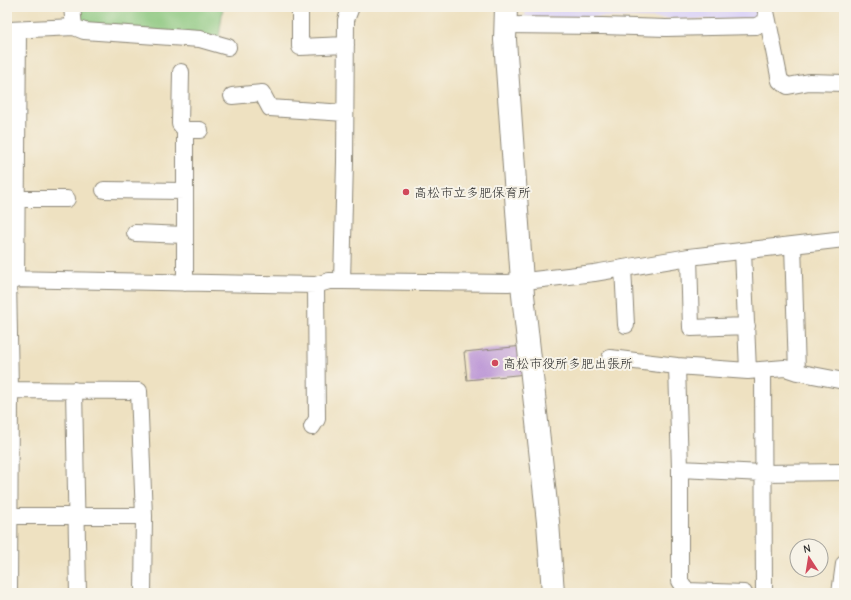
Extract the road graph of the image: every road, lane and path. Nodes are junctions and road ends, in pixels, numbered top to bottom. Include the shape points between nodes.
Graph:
1 (72, 7) edge
2 (300, 7) edge
3 (351, 7) edge
4 (767, 14) edge
5 (506, 16) edge
6 (74, 27) junction
7 (12, 30) edge
8 (346, 45) junction
9 (228, 47) dead end
10 (181, 72) dead end
11 (12, 78) edge
12 (844, 83) edge
13 (232, 96) dead end
14 (345, 113) junction
15 (12, 170) edge
16 (104, 190) dead end
17 (185, 191) junction
18 (66, 199) dead end
19 (13, 202) edge
20 (135, 233) dead end
21 (185, 235) junction
22 (844, 240) edge
23 (793, 245) junction
24 (743, 251) junction
25 (689, 257) junction
26 (623, 268) junction
27 (10, 279) edge
28 (342, 280) junction
29 (522, 281) junction
30 (185, 283) junction
31 (316, 285) junction
32 (626, 325) dead end
33 (747, 326) junction
34 (610, 358) dead end
35 (677, 366) junction
36 (756, 370) junction
37 (797, 372) junction
38 (844, 381) edge
39 (10, 390) junction
40 (74, 390) junction
41 (312, 427) dead end
42 (8, 448) edge
43 (680, 469) junction
44 (844, 472) edge
45 (764, 473) junction
46 (8, 516) edge
47 (76, 516) junction
48 (144, 516) junction
49 (844, 564) edge
50 (10, 593) edge
51 (78, 593) edge
52 (143, 593) edge
53 (552, 593) edge
54 (744, 593) edge
55 (764, 593) edge
56 (840, 593) edge

1 - 6 street
2 - 8 street via 300,47
3 - 8 street via 346,20
4 - 5 street via 756,26 666,28 602,26
4 - 12 street via 780,81 788,86 809,82
5 - 29 street via 505,40
6 - 7 street
6 - 9 street via 84,31 200,39
7 - 11 street
8 - 14 street
10 - 17 street via 180,124 192,130
11 - 15 street
13 - 14 street via 262,94 270,108
14 - 28 street
15 - 19 street
16 - 17 street
17 - 21 street
18 - 19 street
19 - 27 street
20 - 21 street
21 - 30 street
22 - 23 street
23 - 24 street
23 - 37 street
24 - 25 street
24 - 33 street
25 - 26 street
25 - 33 street via 691,328
26 - 29 street
26 - 32 street
27 - 30 street
27 - 39 street
28 - 29 street via 508,283
28 - 31 street
29 - 53 street via 548,522
30 - 31 street
31 - 41 street via 317,419
33 - 36 street
34 - 35 street
35 - 36 street
35 - 43 street
36 - 37 street via 785,368
36 - 45 street
37 - 38 street
39 - 40 street
39 - 42 street
40 - 47 street
40 - 48 street via 139,391
42 - 46 street
43 - 45 street
43 - 54 street via 680,581 687,592
44 - 45 street
45 - 55 street
46 - 47 street
46 - 50 street
47 - 48 street
47 - 51 street
48 - 52 street
49 - 56 street

